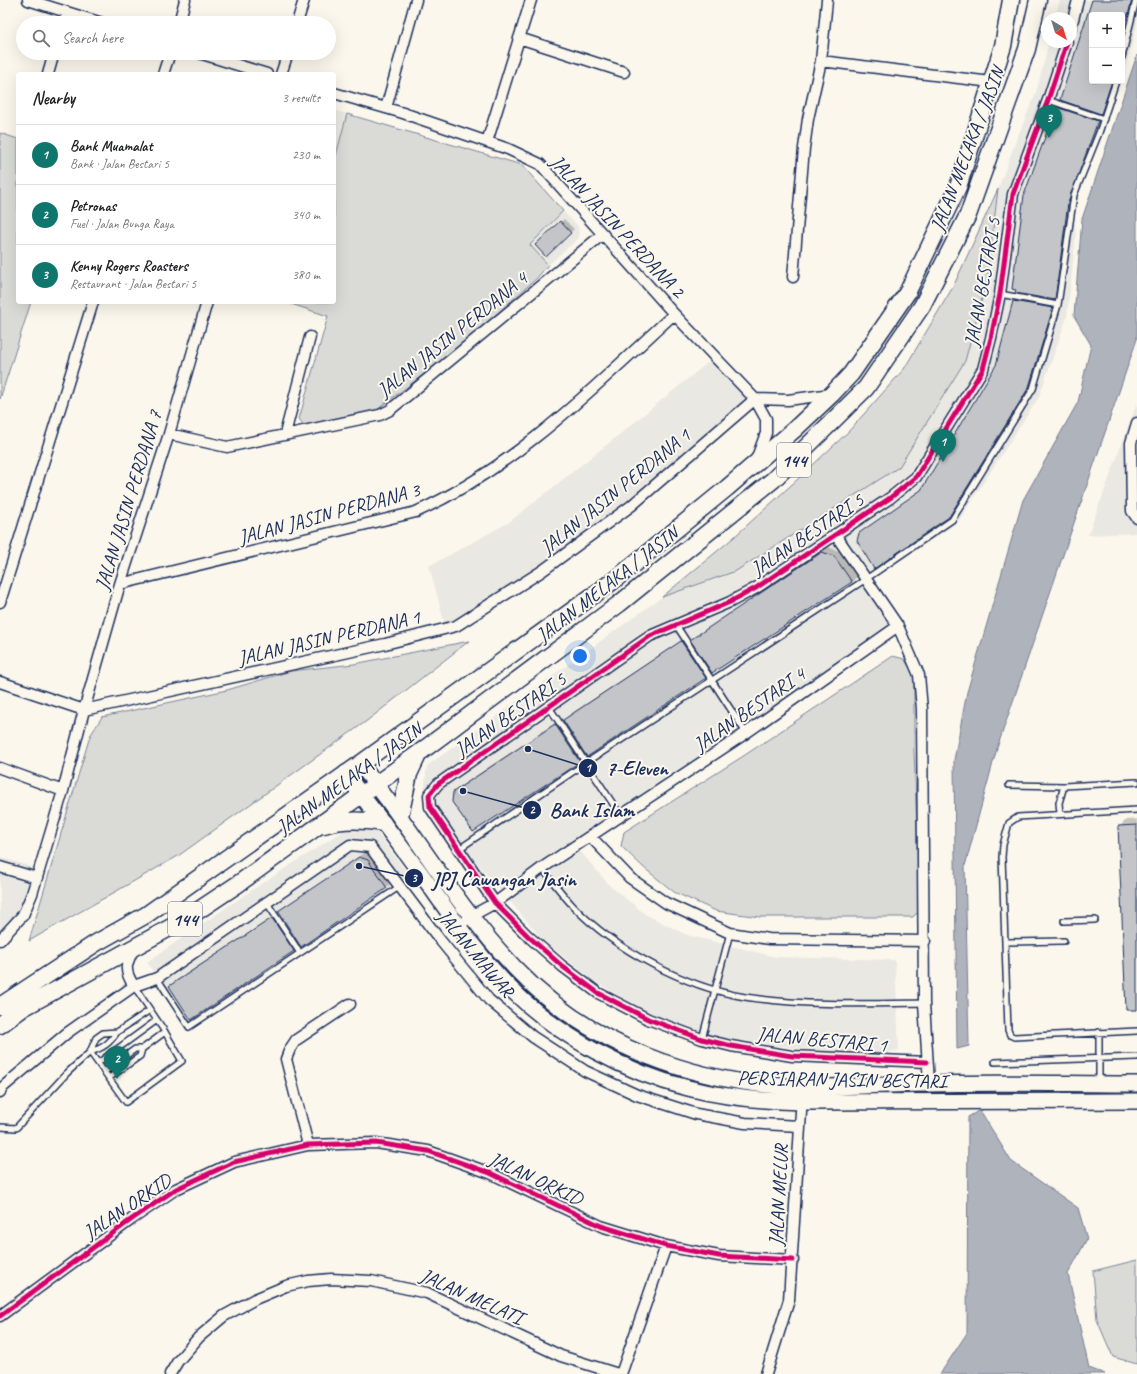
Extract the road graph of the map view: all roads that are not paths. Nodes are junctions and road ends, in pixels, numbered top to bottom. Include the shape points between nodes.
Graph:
1 (28, 0) edge
2 (185, 0) edge
3 (304, 0) edge
4 (416, 0) edge
5 (531, 0) edge
6 (827, 0) edge
7 (1010, 0) edge
8 (1038, 0) edge
9 (1078, 0) edge
10 (1136, 0) edge
11 (67, 12) junction
12 (1075, 12) edge
13 (66, 16) edge
14 (80, 16) edge
15 (180, 16) edge
16 (299, 16) edge
17 (519, 38) junction
18 (1065, 48) edge
19 (1124, 48) edge
20 (52, 60) edge
21 (168, 60) edge
22 (222, 60) edge
23 (286, 60) edge
24 (821, 61) junction
25 (49, 72) edge
26 (164, 72) edge
27 (261, 72) edge
28 (282, 72) edge
29 (624, 72) dead end
30 (991, 82) junction
31 (1115, 84) edge
32 (336, 95) edge
33 (1048, 100) junction
34 (386, 108) junction
35 (1104, 120) junction
36 (488, 142) junction
37 (603, 234) junction
38 (793, 277) dead end
39 (1000, 294) junction
40 (92, 304) edge
41 (206, 304) edge
42 (1058, 305) junction
43 (674, 314) junction
44 (310, 336) dead end
45 (832, 394) junction
46 (755, 398) junction
47 (1137, 423) edge
48 (168, 434) junction
49 (285, 434) junction
50 (755, 464) junction
51 (1134, 479) edge
52 (1137, 518) edge
53 (835, 534) junction
54 (866, 580) junction
55 (120, 584) junction
56 (0, 602) edge
57 (676, 625) junction
58 (898, 626) junction
59 (712, 680) junction
60 (0, 682) edge
61 (549, 707) junction
62 (84, 710) junction
63 (746, 733) junction
64 (419, 753) junction
65 (586, 763) junction
66 (360, 764) junction
67 (0, 768) edge
68 (346, 774) junction
69 (1137, 782) edge
70 (376, 783) junction
71 (1009, 785) dead end
72 (1064, 786) junction
73 (63, 791) junction
74 (360, 795) junction
75 (1137, 810) edge
76 (1060, 814) junction
77 (400, 816) junction
78 (621, 817) junction
79 (383, 823) junction
80 (315, 828) junction
81 (591, 837) junction
82 (459, 849) junction
83 (0, 867) edge
84 (542, 868) junction
85 (37, 878) junction
86 (399, 887) junction
87 (268, 903) junction
88 (495, 903) junction
89 (471, 916) junction
90 (1095, 920) dead end
91 (1064, 921) dead end
92 (459, 926) junction
93 (730, 933) junction
94 (0, 940) edge
95 (924, 940) junction
96 (1064, 941) dead end
97 (1005, 942) junction
98 (135, 946) junction
99 (300, 953) junction
100 (157, 978) junction
101 (134, 986) junction
102 (715, 989) junction
103 (350, 1004) dead end
104 (924, 1004) junction
105 (0, 1006) edge
106 (150, 1010) junction
107 (157, 1020) junction
108 (0, 1025) edge
109 (1137, 1031) edge
110 (117, 1032) junction
111 (165, 1032) junction
112 (1099, 1032) junction
113 (702, 1039) junction
114 (142, 1049) junction
115 (90, 1052) junction
116 (1137, 1056) edge
117 (1098, 1058) junction
118 (926, 1062) junction
119 (994, 1062) dead end
120 (98, 1063) junction
121 (104, 1072) junction
122 (109, 1078) junction
123 (929, 1084) junction
124 (1099, 1084) junction
125 (1137, 1084) edge
126 (1, 1087) edge
127 (802, 1094) junction
128 (1137, 1101) edge
129 (800, 1126) junction
130 (0, 1127) edge
131 (308, 1144) junction
132 (666, 1246) junction
133 (792, 1260) junction
134 (0, 1316) edge
135 (170, 1374) edge
136 (619, 1374) edge
137 (766, 1374) edge

1 - 11 street
2 - 15 street
3 - 16 street
4 - 34 street
5 - 17 street
6 - 24 street
7 - 30 main road, JALAN MELAKA / JASIN / 144 via 1002,46
8 - 64 main road, JALAN MELAKA / JASIN / 144 via 1027,49 968,215 922,306 866,388 773,480 619,604
9 - 12 street
10 - 19 lane
11 - 13 street
11 - 14 street
17 - 29 street
17 - 36 street
18 - 33 street, JALAN BESTARI 5
20 - 25 street
21 - 26 street
22 - 27 street
23 - 28 street
24 - 30 street
24 - 38 street via 808,119
30 - 45 main road, JALAN MELAKA / JASIN / 144 via 958,187 907,293 851,374
31 - 35 lane
32 - 34 street, JALAN JASIN PERDANA 2
33 - 35 lane
33 - 39 street, JALAN BESTARI 5 via 1013,194
34 - 36 street, JALAN JASIN PERDANA 2
35 - 42 lane via 1074,195
36 - 37 street, JALAN JASIN PERDANA 2 via 540,164
37 - 43 street, JALAN JASIN PERDANA 2
37 - 49 street, JALAN JASIN PERDANA 4 via 390,410 380,415
39 - 42 lane
39 - 53 street, JALAN BESTARI 5 via 983,369 916,477 890,498
40 - 56 street
41 - 48 street, JALAN JASIN PERDANA 7
42 - 54 lane via 1033,389 952,520
43 - 46 street, JALAN JASIN PERDANA 2
43 - 55 street, JALAN JASIN PERDANA 3 via 538,435 487,474 448,498 416,512
44 - 49 street
45 - 46 street via 788,400
45 - 50 main road, JALAN MELAKA / JASIN / 144
46 - 50 street, JALAN JASIN PERDANA 2 via 766,419 766,433
46 - 62 street, JALAN JASIN PERDANA 1 via 631,506 542,572 456,626
47 - 51 street via 1131,443
48 - 49 street, JALAN JASIN PERDANA 4 via 227,447
48 - 55 street, JALAN JASIN PERDANA 7
50 - 66 main road, JALAN MELAKA / JASIN / 144 via 613,581
51 - 52 street via 1132,511
53 - 54 street
53 - 57 street, JALAN BESTARI 5 via 756,588
54 - 58 street
54 - 59 lane
55 - 62 street, JALAN JASIN PERDANA 7
57 - 59 lane
57 - 61 street, JALAN BESTARI 5 via 650,636
58 - 63 street, JALAN BESTARI 4
58 - 95 street via 919,675 921,696
59 - 63 lane
59 - 65 lane
60 - 62 street
61 - 65 lane
61 - 82 street, JALAN BESTARI 5 via 438,784 429,795 430,807
62 - 73 street
63 - 78 street, JALAN BESTARI 4
64 - 70 main road, JALAN MELAKA / JASIN / 144
64 - 77 main road via 409,774
65 - 78 lane
65 - 82 lane
66 - 68 main road, JALAN MELAKA / JASIN / 144
66 - 70 street, PERSIARAN JASIN BESTARI
67 - 73 street
68 - 74 street, PERSIARAN JASIN BESTARI
68 - 105 main road, JALAN MELAKA / JASIN / 144 via 146,915 96,943
69 - 72 lane
70 - 74 main road, JALAN MELAKA / JASIN / 144
70 - 77 street, PERSIARAN JASIN BESTARI
71 - 72 lane
72 - 76 lane via 1059,803
73 - 85 street
74 - 79 street, PERSIARAN JASIN BESTARI
74 - 80 main road, JALAN MELAKA / JASIN / 144
75 - 76 lane
76 - 97 lane via 1018,817 1009,823 1002,845
77 - 89 street, PERSIARAN JASIN BESTARI
78 - 81 street, JALAN BESTARI 4
79 - 80 main road via 340,820
79 - 92 street, PERSIARAN JASIN BESTARI
80 - 98 main road, JALAN MELAKA / JASIN / 144 via 190,916
81 - 84 street, JALAN BESTARI 4
81 - 93 street via 630,878 666,902
82 - 88 street, JALAN BESTARI 5
83 - 85 street
84 - 88 street, JALAN BESTARI 4
84 - 102 lane via 573,906 623,947 674,975
85 - 94 street via 23,914
86 - 87 street, JALAN MAWAR via 370,847 350,845
86 - 99 lane
86 - 129 street, JALAN MAWAR via 489,1000 533,1037 585,1071 636,1095 696,1114 745,1122
87 - 99 lane
87 - 100 street, JALAN MAWAR
88 - 89 street, JALAN BESTARI 4
88 - 113 street, JALAN BESTARI 1 via 562,966 598,993 648,1019
89 - 92 street, JALAN BESTARI 4
89 - 127 street, PERSIARAN JASIN BESTARI via 515,968 552,1002 597,1032 632,1050 681,1068
90 - 91 lane
92 - 127 street, PERSIARAN JASIN BESTARI via 513,991 559,1029 608,1058 688,1088 758,1100
93 - 95 street via 769,939
93 - 102 lane
95 - 104 street
96 - 97 lane
97 - 112 lane via 1010,1035 1014,1037
98 - 101 street via 126,962 127,976
98 - 108 main road, JALAN MELAKA / JASIN / 144 via 23,1008
99 - 100 lane via 189,1027
100 - 101 street, JALAN MAWAR
101 - 106 lane
101 - 126 street, JALAN MAWAR via 67,1033
102 - 104 lane via 774,1000
102 - 113 lane
103 - 131 street via 296,1040 286,1059
104 - 118 street
106 - 107 lane
106 - 110 lane
107 - 111 lane
107 - 120 lane
109 - 112 lane
110 - 115 lane via 111,1042 103,1048
110 - 115 lane via 103,1033 96,1038
111 - 114 lane
111 - 122 lane via 182,1061 126,1102
112 - 117 lane
113 - 118 street, JALAN BESTARI 1 via 792,1056
114 - 121 lane via 135,1049
114 - 122 lane via 140,1056
115 - 120 lane
115 - 130 lane via 16,1128
116 - 117 lane
117 - 119 lane
117 - 124 lane
118 - 123 street
120 - 121 lane
121 - 122 lane
123 - 124 street, PERSIARAN JASIN BESTARI
123 - 127 street, PERSIARAN JASIN BESTARI
124 - 125 street, PERSIARAN JASIN BESTARI
127 - 128 street, PERSIARAN JASIN BESTARI
127 - 129 street, JALAN MELUR
129 - 133 street, JALAN MELUR
131 - 132 street, JALAN ORKID via 376,1143 428,1151 490,1173 600,1226
131 - 134 street, JALAN ORKID via 234,1162 176,1189
132 - 133 street, JALAN ORKID via 719,1256
132 - 136 street, JALAN MELATI
133 - 137 street, JALAN MELUR via 789,1300
135 - 136 street, JALAN MELATI via 178,1360 199,1337 224,1316 286,1286 331,1279 371,1281 427,1292 561,1356

